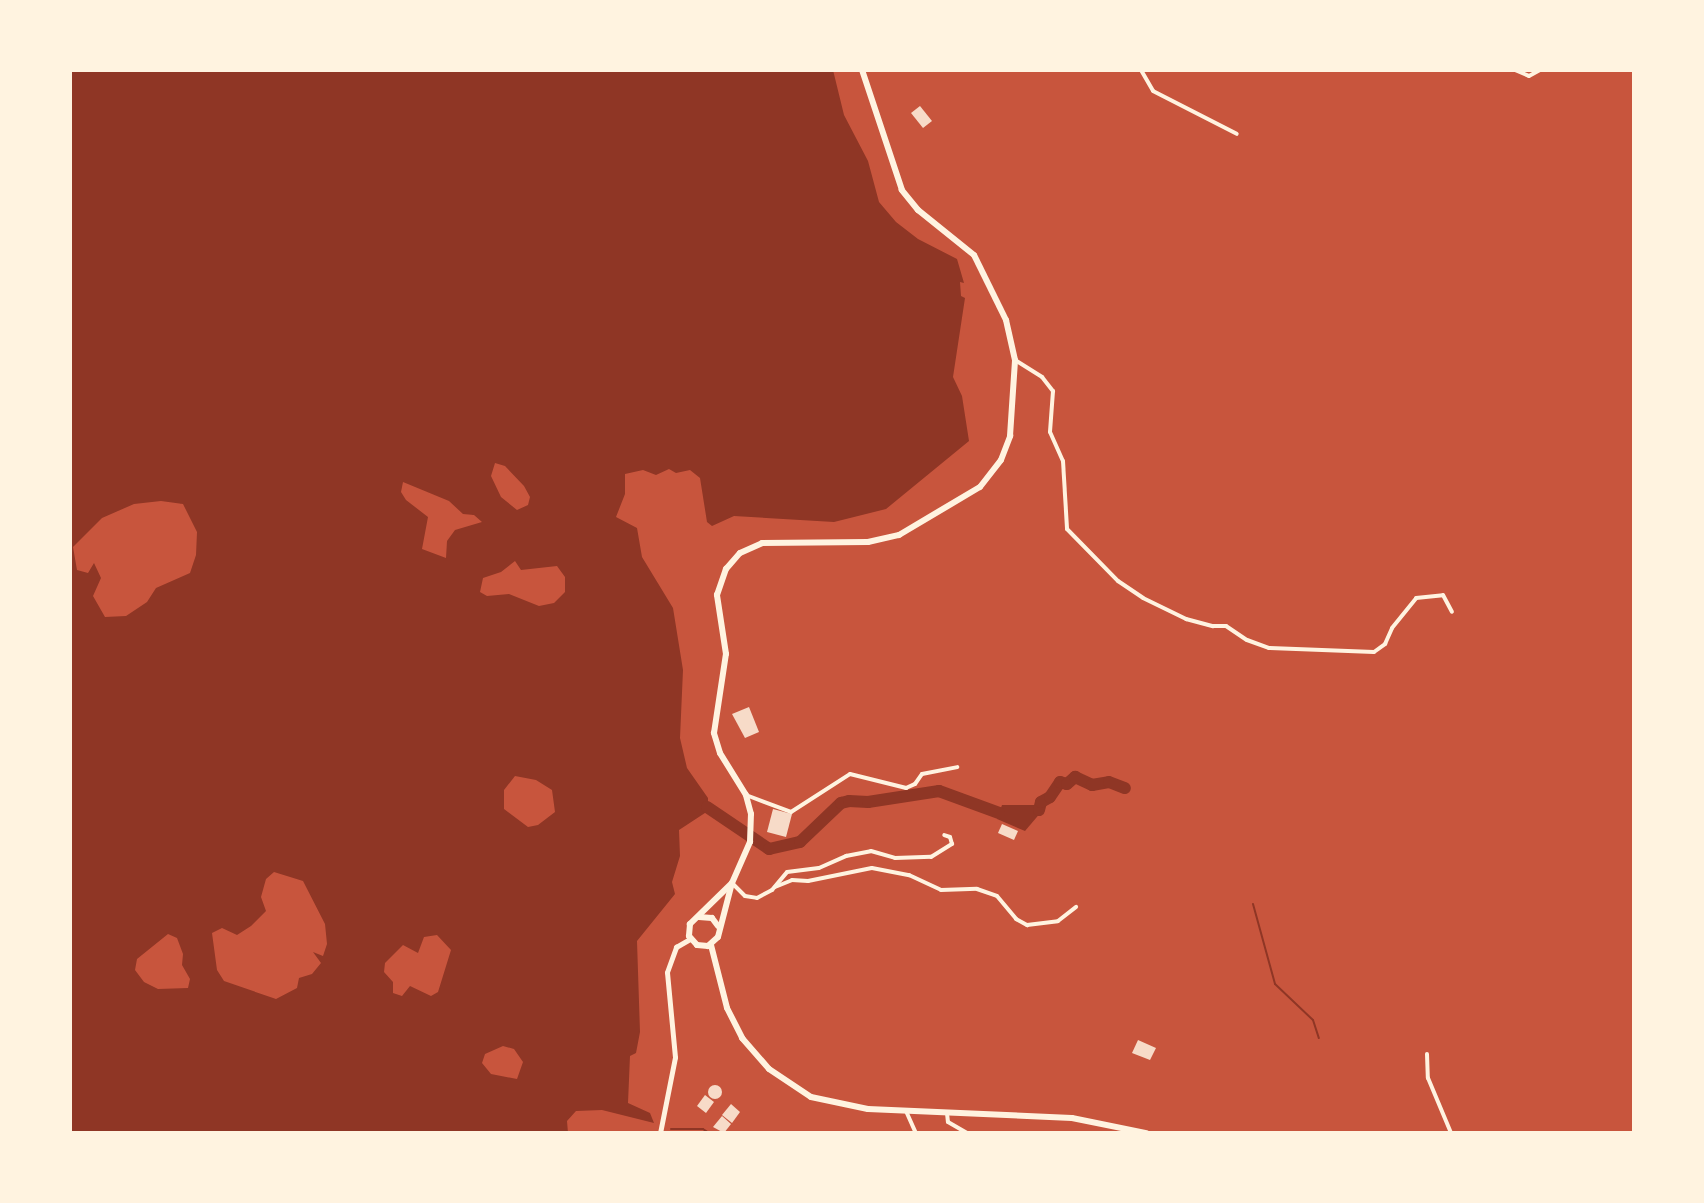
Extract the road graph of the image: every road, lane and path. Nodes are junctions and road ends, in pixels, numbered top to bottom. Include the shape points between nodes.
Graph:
1 (862, 70) edge
2 (1141, 70) edge
3 (1515, 70) edge
4 (1540, 70) edge
5 (1237, 134) dead end
6 (1015, 360) junction
7 (1452, 612) dead end
8 (957, 767) dead end
9 (746, 795) junction
10 (944, 835) dead end
11 (732, 883) junction
12 (775, 887) junction
13 (1076, 907) dead end
14 (696, 918) junction
15 (718, 926) junction
16 (690, 939) junction
17 (711, 945) junction
18 (1427, 1054) dead end
19 (906, 1111) junction
20 (947, 1113) junction
21 (660, 1133) edge
22 (916, 1133) edge
23 (967, 1133) edge
24 (1146, 1133) edge
25 (1451, 1133) edge

1 - 6 main road via 900,186 914,206 978,261 1009,329
2 - 5 street via 1153,91
3 - 4 street via 1529,76
6 - 7 street via 1053,391 1050,432 1063,461 1067,529 1118,581 1143,598 1186,619 1226,626 1269,648 1374,652 1416,598 1443,595
6 - 9 main road via 1008,442 997,467 976,490 895,537 762,543 740,553 726,569 717,595 726,654 714,729 720,753
8 - 9 street via 922,774 906,788 850,774 791,812
9 - 11 main road via 750,842
10 - 12 street via 952,844 931,857 895,858 871,851 787,872
11 - 12 street via 745,896 757,898
11 - 14 main road
11 - 15 main road
12 - 13 street via 872,868 909,875 941,890 977,889 997,896 1027,925 1058,921
14 - 15 main road via 712,918
14 - 16 main road via 689,927
15 - 17 main road
16 - 17 main road via 699,946
16 - 21 street via 676,947 667,972 675,1057
17 - 19 main road via 732,1020 769,1069 820,1100
18 - 25 street via 1428,1078
19 - 20 main road
19 - 22 street
20 - 23 street via 948,1122
20 - 24 main road via 1072,1118

